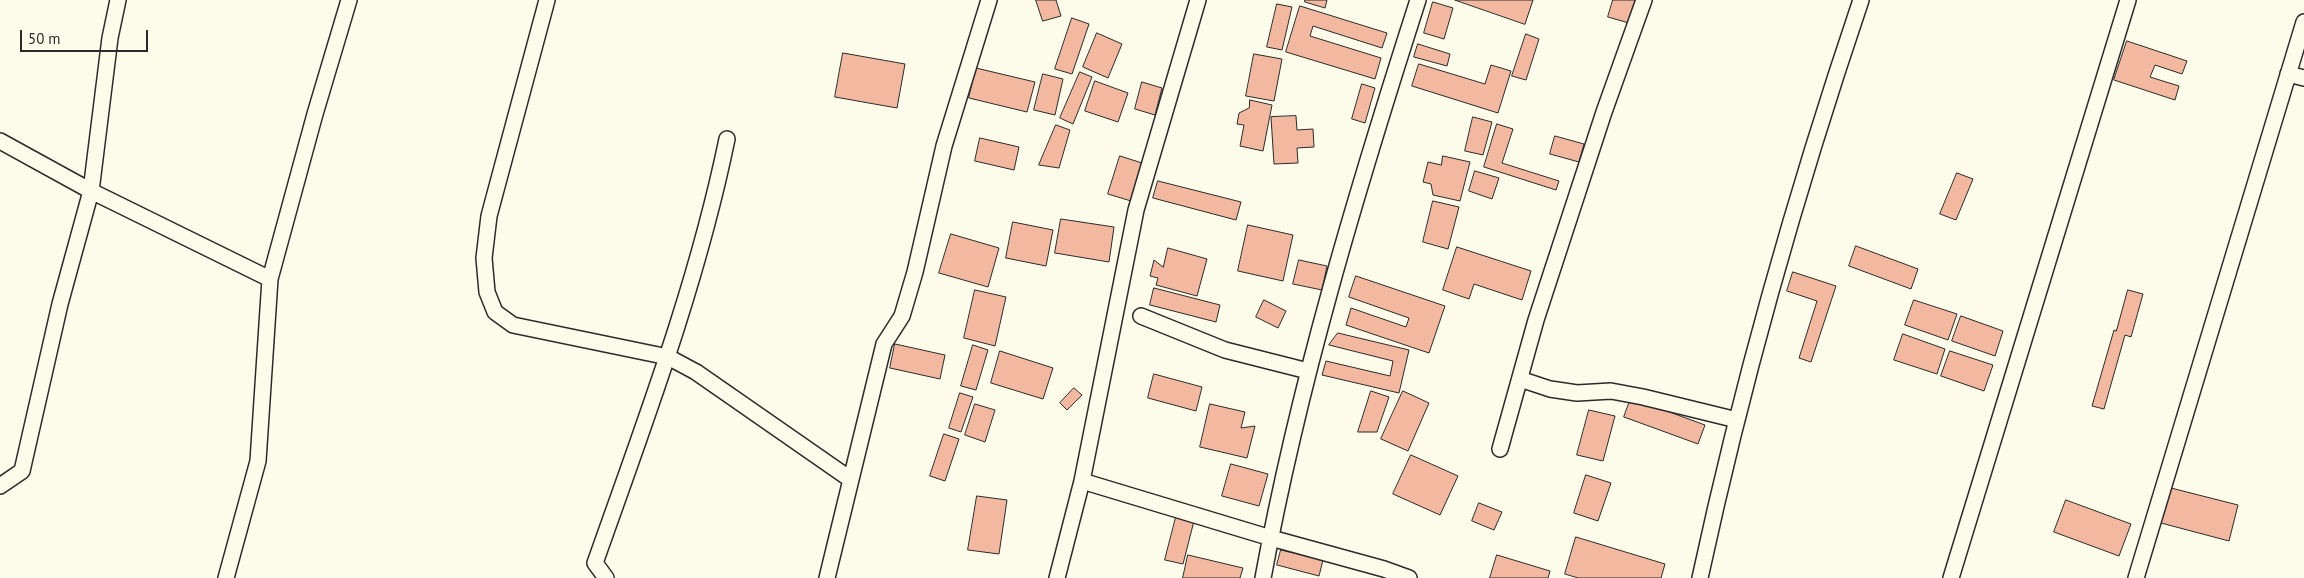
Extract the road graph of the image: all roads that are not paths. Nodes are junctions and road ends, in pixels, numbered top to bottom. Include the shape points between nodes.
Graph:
1 (118, 0) edge
2 (349, 0) edge
3 (547, 0) edge
4 (989, 0) edge
5 (1198, 0) edge
6 (1418, 0) edge
7 (1644, 0) edge
8 (1861, 0) edge
9 (2128, 0) edge
10 (2304, 22) edge
11 (2288, 74) junction
12 (2304, 78) edge
13 (727, 139) dead end
14 (0, 141) edge
15 (91, 191) junction
16 (270, 279) junction
17 (1142, 316) dead end
18 (668, 356) junction
19 (1308, 371) junction
20 (1520, 379) junction
21 (1737, 420) junction
22 (1500, 449) dead end
23 (850, 479) junction
24 (1082, 480) junction
25 (0, 486) edge
26 (1271, 538) junction
27 (226, 578) edge
28 (606, 578) edge
29 (827, 578) edge
30 (1057, 578) edge
31 (1263, 578) edge
32 (1409, 578) edge
33 (1700, 578) edge
34 (1951, 578) edge
35 (2136, 578) edge

1 - 15 street via 110,38
2 - 16 street via 314,114
3 - 18 street via 489,216 484,258 487,292 495,312 513,325
4 - 23 street via 944,146 902,316 884,344
5 - 24 street via 1136,210
6 - 19 street via 1344,239
7 - 20 street via 1536,320
8 - 21 street via 1829,94
9 - 34 street
10 - 11 street
11 - 12 street
11 - 35 street
13 - 18 street via 716,196
14 - 15 street
15 - 16 street
15 - 25 street via 60,304 22,471
16 - 27 street via 258,461
17 - 19 street via 1225,350
18 - 23 street
18 - 28 street via 595,563
19 - 26 street
20 - 21 street via 1550,389 1577,393 1611,391 1644,397
20 - 22 street
21 - 33 street
23 - 29 street
24 - 26 street
24 - 30 street
26 - 31 street
26 - 32 street

